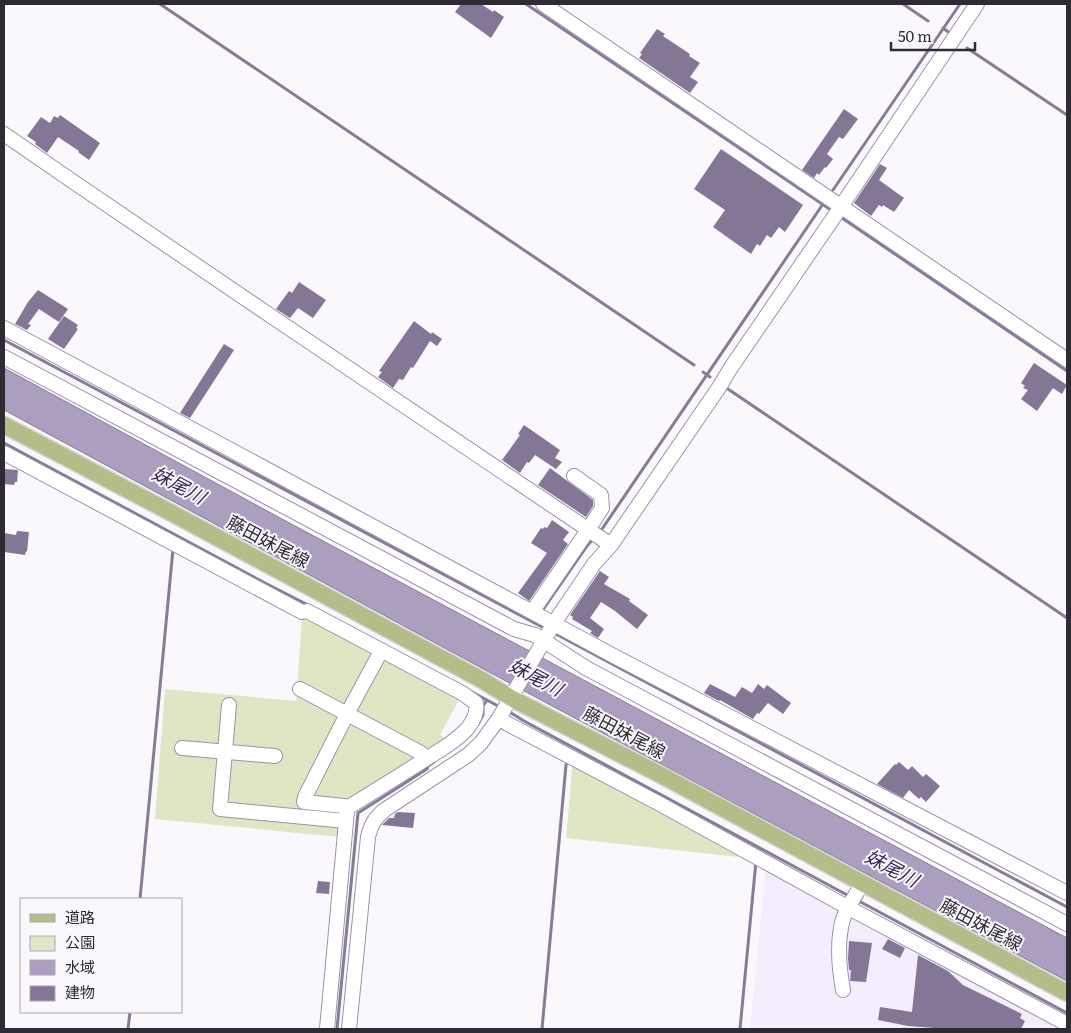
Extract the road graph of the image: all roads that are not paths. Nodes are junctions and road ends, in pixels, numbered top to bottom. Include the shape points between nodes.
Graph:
1 (543, 4) edge
2 (977, 4) edge
3 (4, 134) edge
4 (838, 211) junction
5 (4, 328) edge
6 (4, 357) edge
7 (1067, 360) edge
8 (4, 425) edge
9 (4, 453) edge
10 (574, 476) dead end
11 (594, 536) junction
12 (532, 612) junction
13 (547, 634) junction
14 (381, 651) junction
15 (300, 689) dead end
16 (507, 705) junction
17 (229, 706) dead end
18 (347, 714) junction
19 (182, 748) dead end
20 (225, 752) junction
21 (275, 756) dead end
22 (443, 758) junction
23 (425, 759) junction
24 (347, 814) junction
25 (1067, 893) edge
26 (854, 897) junction
27 (1067, 924) edge
28 (344, 958) junction
29 (844, 990) dead end
30 (1067, 993) edge
31 (1067, 1024) edge
32 (327, 1029) edge
33 (349, 1029) edge

1 - 4 street
2 - 4 street
3 - 11 street
4 - 7 street via 905,251
4 - 11 street via 720,386
5 - 12 street
6 - 13 street via 514,629 534,635
8 - 16 main road, 藤田妹尾線 via 482,680
9 - 14 street
10 - 11 street via 601,495 602,508
11 - 12 street
11 - 13 street via 594,564
12 - 13 street
13 - 16 street
13 - 25 street via 687,694
13 - 27 street via 586,668
14 - 18 street
14 - 22 street via 476,703 477,710 468,728 454,740
15 - 18 street
16 - 22 street via 487,735 468,755
16 - 26 main road, 藤田妹尾線 via 659,774
16 - 26 street via 508,724 758,857
17 - 20 street
18 - 23 street via 421,753
18 - 24 street via 304,797 304,802 344,806
19 - 20 street
20 - 21 street
20 - 24 street via 220,809
22 - 23 street
22 - 28 street via 379,814 370,828
23 - 24 street
24 - 28 street
26 - 29 street via 844,918 840,950
26 - 30 main road, 藤田妹尾線
26 - 31 street
28 - 32 street
28 - 33 street

